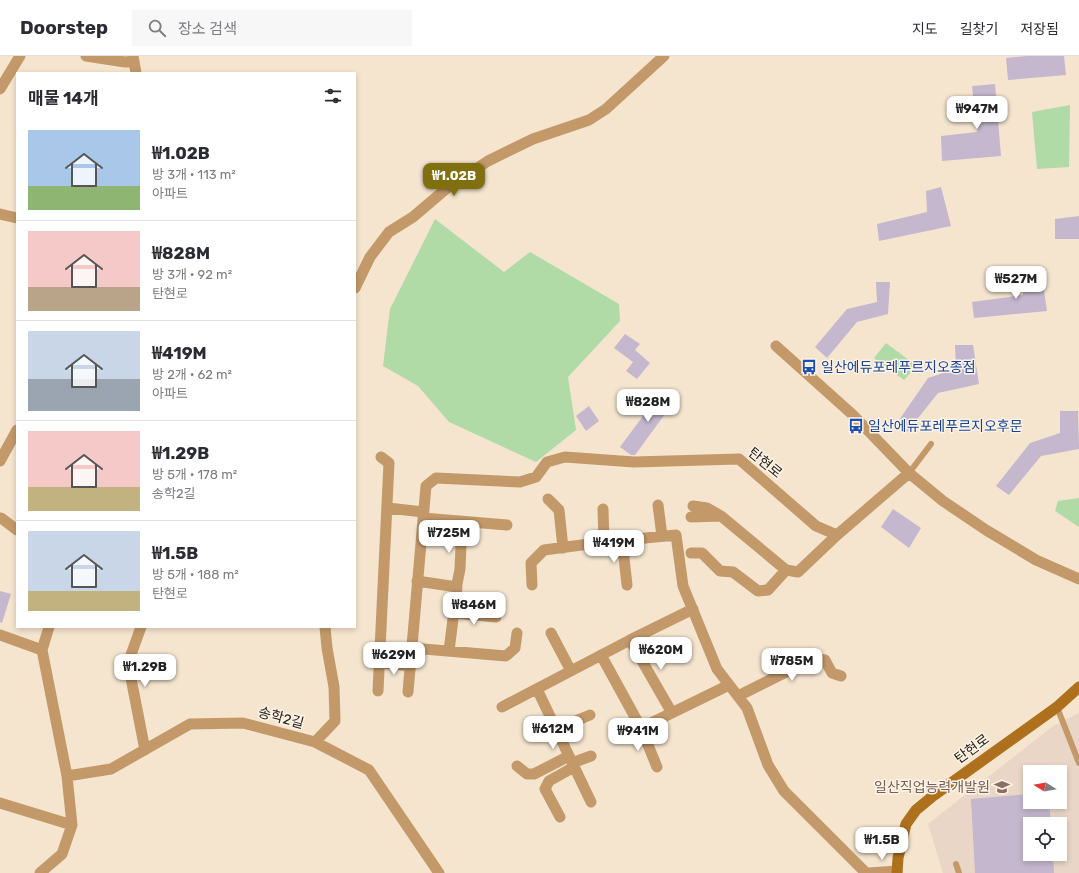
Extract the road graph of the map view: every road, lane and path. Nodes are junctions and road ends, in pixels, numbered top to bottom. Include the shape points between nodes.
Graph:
1 (20, 56) edge
2 (86, 56) edge
3 (664, 56) edge
4 (133, 58) edge
5 (136, 72) edge
6 (0, 89) edge
7 (0, 214) edge
8 (16, 218) edge
9 (356, 286) edge
10 (776, 346) dead end
11 (16, 432) edge
12 (931, 444) dead end
13 (381, 457) dead end
14 (0, 461) edge
15 (909, 473) junction
16 (548, 500) dead end
17 (658, 505) dead end
18 (388, 508) junction
19 (603, 509) dead end
20 (692, 512) dead end
21 (423, 515) junction
22 (0, 519) edge
23 (462, 522) junction
24 (507, 525) dead end
25 (16, 529) edge
26 (837, 535) junction
27 (662, 536) junction
28 (622, 540) junction
29 (604, 542) junction
30 (563, 548) junction
31 (691, 553) dead end
32 (786, 570) junction
33 (1079, 579) edge
34 (417, 581) junction
35 (532, 585) dead end
36 (627, 585) dead end
37 (456, 589) junction
38 (693, 610) junction
39 (454, 612) junction
40 (496, 617) dead end
41 (49, 628) edge
42 (142, 628) edge
43 (325, 628) edge
44 (517, 633) dead end
45 (551, 633) dead end
46 (0, 635) edge
47 (630, 640) junction
48 (412, 648) junction
49 (42, 650) junction
50 (449, 651) junction
51 (601, 655) junction
52 (380, 662) junction
53 (410, 666) junction
54 (571, 671) junction
55 (841, 676) dead end
56 (729, 685) junction
57 (1079, 687) edge
58 (537, 689) junction
59 (378, 691) dead end
60 (408, 692) dead end
61 (738, 696) junction
62 (502, 707) dead end
63 (1057, 707) junction
64 (672, 713) junction
65 (590, 715) dead end
66 (641, 728) junction
67 (556, 729) junction
68 (315, 742) junction
69 (145, 750) junction
70 (591, 756) dead end
71 (572, 762) junction
72 (1079, 764) edge
73 (518, 766) dead end
74 (657, 767) dead end
75 (67, 776) junction
76 (591, 802) dead end
77 (0, 803) edge
78 (560, 817) dead end
79 (72, 825) junction
80 (956, 864) dead end
81 (897, 872) edge
82 (40, 873) edge
83 (439, 873) edge
84 (866, 873) edge
85 (869, 873) edge
86 (959, 873) edge

1 - 6 street
2 - 4 street via 125,62
3 - 9 street via 606,109 590,120 533,139 488,162 447,188 413,217 389,232 370,258
4 - 5 street
7 - 8 street
10 - 15 street via 854,415
11 - 14 street
12 - 15 lane
13 - 18 street via 389,463
15 - 26 street
15 - 33 street via 943,501 986,530 1036,560
16 - 30 street via 559,510
17 - 27 street
18 - 21 street
18 - 52 street
19 - 29 street
20 - 32 street via 707,508 721,516
21 - 23 street
21 - 26 street, 탄현로 via 426,486 436,478 520,482 536,477 547,462 565,457 634,462 739,459 816,526
21 - 34 street
22 - 25 street
23 - 24 street
23 - 37 street via 460,569
26 - 32 street via 798,572
27 - 28 street
27 - 38 street via 676,535 684,586
28 - 29 street
28 - 36 street
29 - 30 street
30 - 35 street via 544,550 531,563
31 - 32 street via 702,553 720,571 733,572 758,591 768,590
34 - 37 street via 457,587
34 - 48 street
37 - 39 street
38 - 47 street
38 - 56 street via 717,669
39 - 40 street
39 - 50 street
41 - 49 street
42 - 69 street via 128,663
43 - 68 street via 334,687 335,721
44 - 50 street via 515,648 506,656
45 - 54 street
46 - 49 street
47 - 51 street
47 - 64 street
48 - 50 street
48 - 53 street
49 - 75 street
51 - 54 street
51 - 66 street
52 - 53 street
52 - 59 street
53 - 60 street
54 - 58 street
55 - 61 street via 832,672 825,660 814,658
56 - 61 street
56 - 64 street
57 - 63 main road, 탄현로
58 - 62 street
58 - 67 street
61 - 84 street via 747,708 768,765 784,792
63 - 72 lane
63 - 81 main road, 탄현로 via 916,810 906,824
64 - 66 street
65 - 67 street
66 - 74 street
67 - 71 street
68 - 69 street, 송학2길 via 243,723 190,724
68 - 83 street, 송학2길 via 369,770
69 - 75 street, 송학2길 via 111,769
70 - 71 street
71 - 73 street via 534,774 527,774
71 - 76 street
71 - 78 street via 549,781 545,789
75 - 79 street
77 - 79 street
79 - 82 street via 62,854
80 - 86 lane
81 - 85 street

